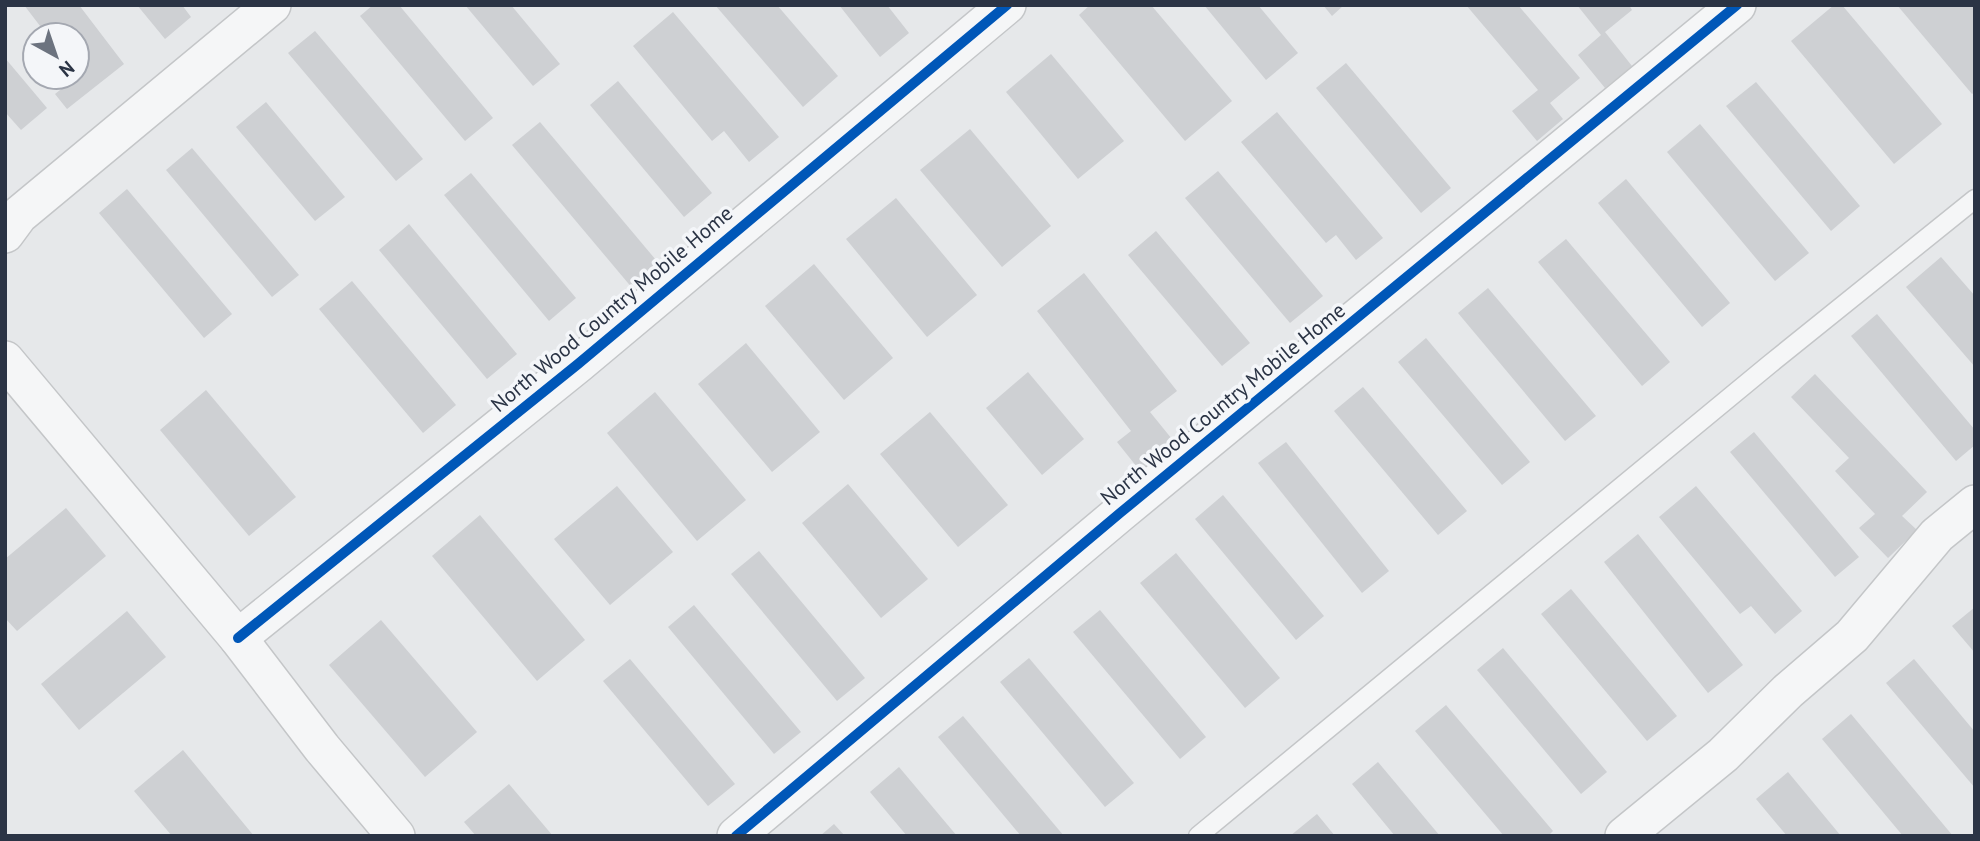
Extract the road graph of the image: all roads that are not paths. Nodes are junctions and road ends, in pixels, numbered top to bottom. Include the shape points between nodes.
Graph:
1 (272, 5) edge
2 (1007, 5) edge
3 (1737, 5) edge
4 (1975, 199) edge
5 (5, 234) edge
6 (5, 360) edge
7 (1975, 504) edge
8 (238, 638) junction
9 (396, 836) edge
10 (736, 836) edge
11 (1198, 836) edge
12 (1624, 836) edge

1 - 5 street via 19,215
2 - 8 street, North Wood Country Mobile Home via 578,364
3 - 10 street, North Wood Country Mobile Home
4 - 11 lane
6 - 8 street
7 - 12 street via 1937,535 1852,636 1723,755
8 - 9 street

